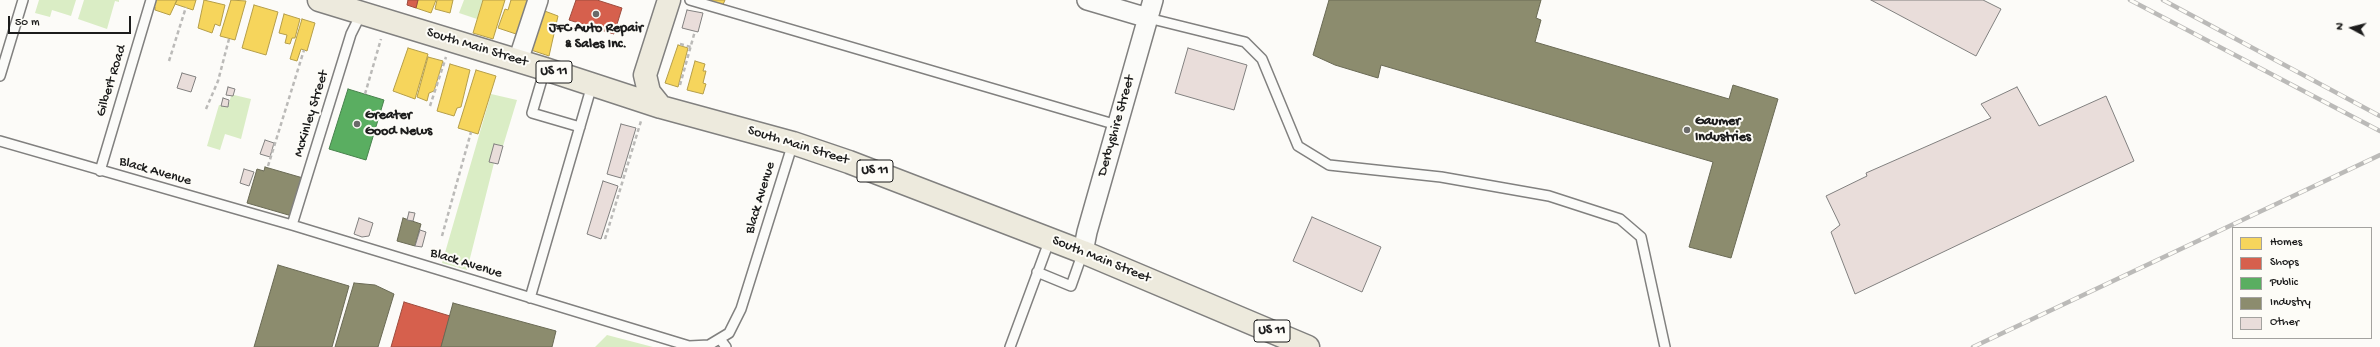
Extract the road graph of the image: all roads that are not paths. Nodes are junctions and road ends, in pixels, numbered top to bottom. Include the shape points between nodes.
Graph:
1 (23, 0) edge
2 (151, 0) edge
3 (319, 0) edge
4 (538, 0) edge
5 (669, 0) edge
6 (690, 0) edge
7 (1087, 0) edge
8 (1153, 0) edge
9 (362, 12) junction
10 (1148, 18) junction
11 (518, 61) junction
12 (545, 69) junction
13 (645, 74) junction
14 (0, 76) edge
15 (592, 85) junction
16 (619, 94) junction
17 (652, 112) junction
18 (1117, 125) junction
19 (580, 127) junction
20 (0, 141) edge
21 (793, 143) junction
22 (100, 171) junction
23 (292, 225) junction
24 (1050, 238) junction
25 (1083, 252) junction
26 (1037, 272) junction
27 (530, 298) junction
28 (720, 339) junction
29 (726, 347) edge
30 (1010, 347) edge
31 (1308, 347) edge
32 (1665, 347) edge

1 - 14 lane
2 - 22 lane, Gilbert Road
3 - 9 main road, South Main Street / US 11
4 - 11 street
5 - 13 main road
6 - 18 lane
7 - 10 street
8 - 10 street, Derbyshire Street
9 - 11 main road, South Main Street / US 11
9 - 23 lane, McKinley Street via 351,34
10 - 18 street, Derbyshire Street
10 - 32 lane via 1245,42 1262,59 1298,146 1330,165 1441,177 1549,196 1620,219 1641,237
11 - 12 main road, South Main Street / US 11
12 - 15 main road, South Main Street / US 11
12 - 19 lane via 532,113
13 - 16 main road via 633,88
13 - 17 main road
15 - 16 main road, South Main Street / US 11
15 - 19 lane
16 - 17 main road, South Main Street / US 11
17 - 21 main road, South Main Street / US 11
18 - 25 street, Derbyshire Street
19 - 27 lane
20 - 22 lane, Black Avenue
21 - 24 main road, South Main Street / US 11 via 893,177
21 - 28 lane, Black Avenue via 741,309 729,333
22 - 23 lane, Black Avenue
23 - 27 lane, Black Avenue
24 - 25 main road, South Main Street / US 11
24 - 26 lane
25 - 26 lane via 1071,286
25 - 31 main road, South Main Street / US 11
26 - 30 lane
27 - 28 lane, Black Avenue via 689,346 709,345
28 - 29 lane

